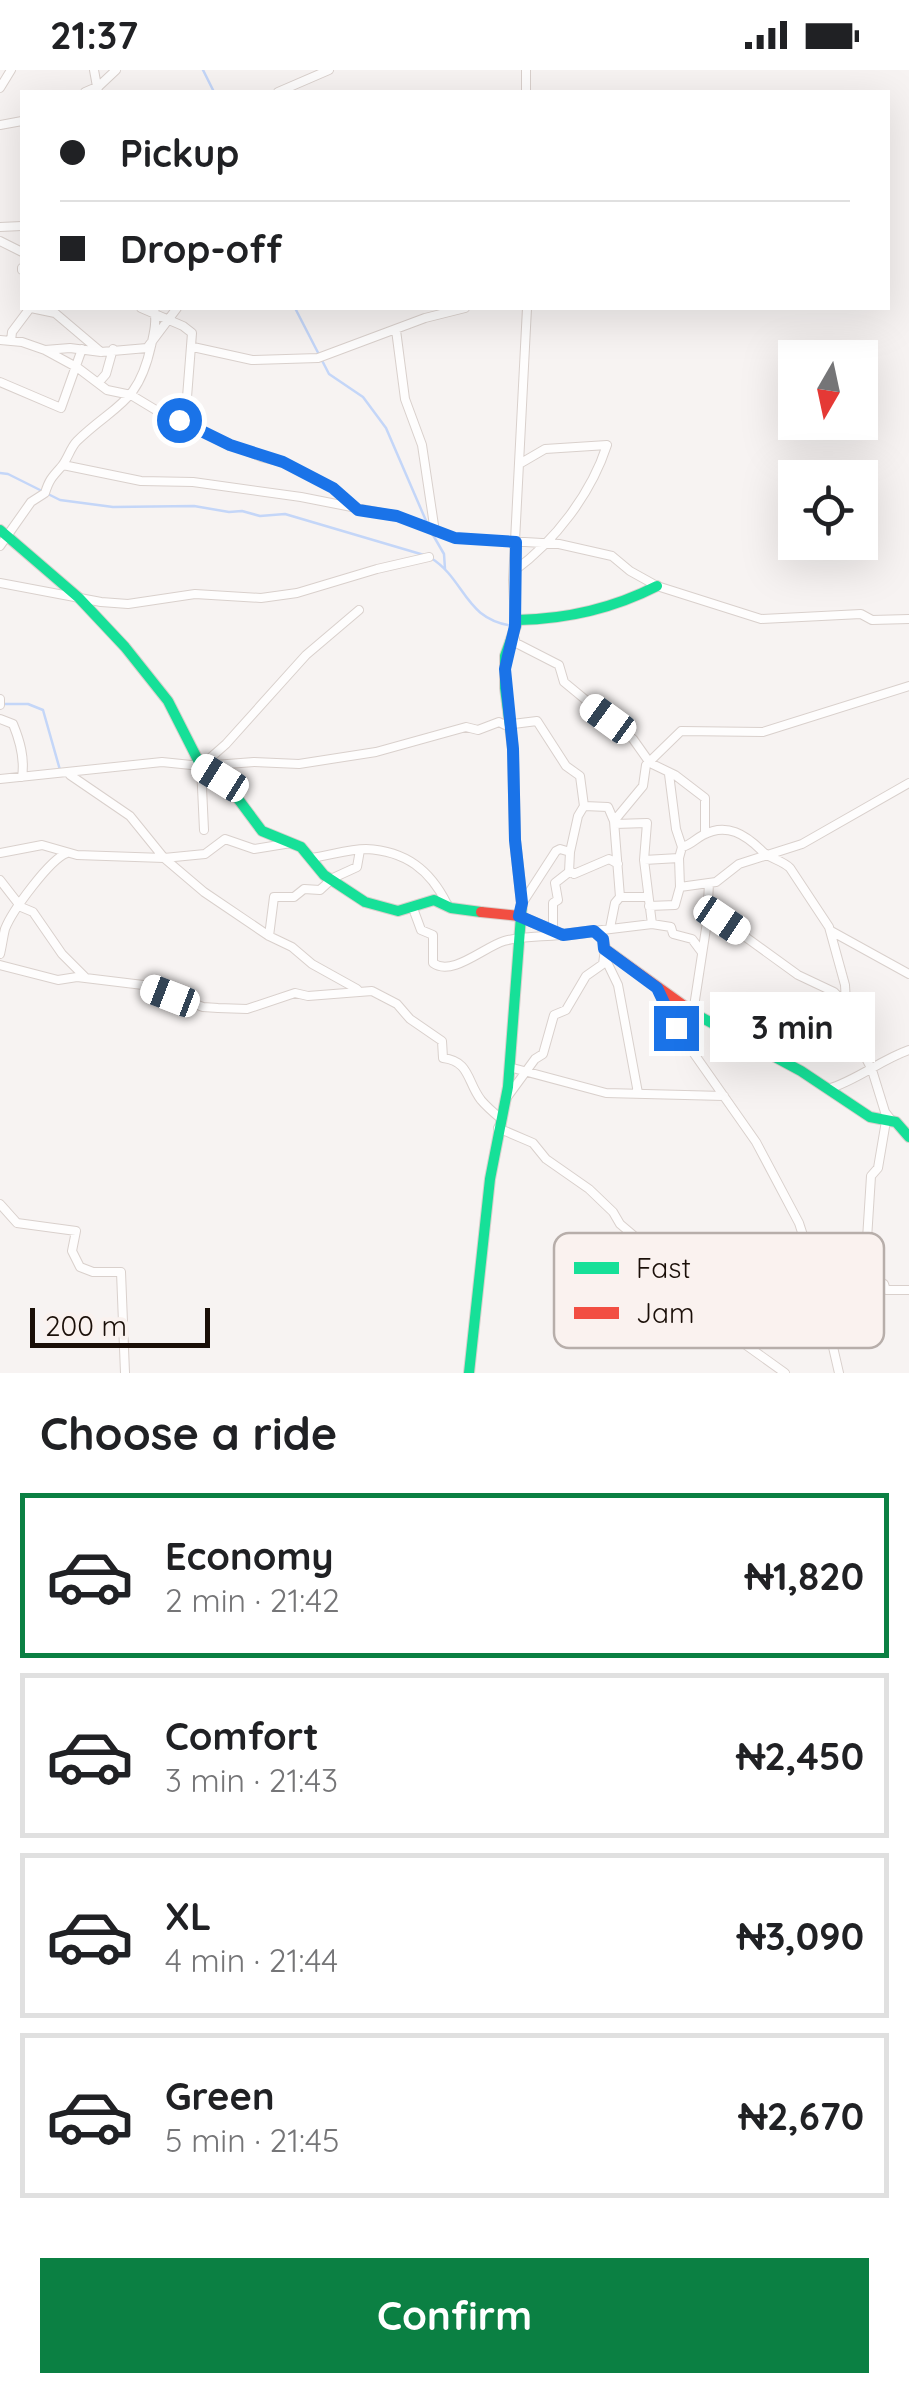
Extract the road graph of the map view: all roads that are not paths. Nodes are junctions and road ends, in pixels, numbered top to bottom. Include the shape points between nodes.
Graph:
1 (11, 70) edge
2 (94, 70) edge
3 (329, 70) edge
4 (114, 73) edge
5 (0, 88) edge
6 (98, 90) edge
7 (283, 90) edge
8 (28, 310) edge
9 (40, 310) edge
10 (154, 310) edge
11 (176, 310) edge
12 (457, 310) edge
13 (526, 310) edge
14 (170, 319) junction
15 (396, 330) junction
16 (152, 339) junction
17 (4, 343) edge
18 (193, 347) junction
19 (45, 350) junction
20 (82, 350) junction
21 (114, 350) junction
22 (101, 352) junction
23 (75, 366) junction
24 (0, 382) edge
25 (98, 382) junction
26 (131, 395) junction
27 (184, 423) junction
28 (521, 462) junction
29 (63, 465) junction
30 (358, 510) junction
31 (3, 532) edge
32 (435, 532) junction
33 (516, 542) junction
34 (546, 543) junction
35 (0, 546) edge
36 (429, 557) dead end
37 (514, 571) junction
38 (0, 583) edge
39 (657, 586) junction
40 (79, 598) junction
41 (359, 610) dead end
42 (909, 619) edge
43 (514, 629) junction
44 (909, 686) edge
45 (0, 719) edge
46 (508, 724) junction
47 (650, 763) junction
48 (201, 766) junction
49 (664, 768) junction
50 (66, 774) junction
51 (22, 777) junction
52 (0, 779) edge
53 (909, 784) edge
54 (584, 806) junction
55 (615, 823) junction
56 (204, 830) dead end
57 (706, 834) junction
58 (291, 843) junction
59 (682, 848) junction
60 (360, 850) junction
61 (570, 852) junction
62 (0, 853) edge
63 (67, 854) junction
64 (765, 856) junction
65 (164, 858) junction
66 (310, 858) junction
67 (678, 858) junction
68 (644, 860) junction
69 (618, 864) junction
70 (570, 871) junction
71 (333, 878) junction
72 (0, 880) edge
73 (709, 883) junction
74 (680, 886) junction
75 (620, 897) junction
76 (648, 901) junction
77 (522, 903) junction
78 (447, 904) junction
79 (21, 907) junction
80 (409, 908) junction
81 (519, 916) junction
82 (706, 922) junction
83 (652, 924) junction
84 (4, 925) edge
85 (610, 928) junction
86 (594, 931) junction
87 (831, 931) junction
88 (558, 932) junction
89 (269, 936) junction
90 (519, 938) junction
91 (702, 952) junction
92 (605, 953) junction
93 (0, 954) edge
94 (0, 966) edge
95 (909, 974) edge
96 (86, 978) junction
97 (657, 988) junction
98 (362, 991) junction
99 (844, 1002) junction
100 (692, 1012) junction
101 (909, 1050) edge
102 (509, 1067) junction
103 (872, 1070) junction
104 (527, 1072) junction
105 (828, 1090) junction
106 (638, 1094) junction
107 (724, 1096) junction
108 (503, 1102) junction
109 (889, 1121) junction
110 (499, 1123) junction
111 (909, 1137) edge
112 (0, 1204) edge
113 (631, 1233) edge
114 (803, 1233) edge
115 (866, 1233) edge
116 (884, 1284) edge
117 (909, 1290) edge
118 (751, 1348) edge
119 (833, 1348) edge
120 (125, 1373) edge
121 (469, 1373) edge
122 (785, 1373) edge
123 (839, 1373) edge

1 - 5 street
2 - 6 street
3 - 7 street
4 - 6 street
8 - 17 street
9 - 22 street via 55,313
10 - 14 street
10 - 16 street
11 - 14 street
12 - 15 street
13 - 28 street
14 - 16 street
14 - 18 street via 192,333
15 - 18 street via 318,358 252,360
15 - 32 street
16 - 21 street via 147,348
16 - 26 street
17 - 19 street
18 - 27 street
19 - 20 street
19 - 23 street
20 - 22 street
20 - 23 street
21 - 22 street
21 - 25 street
23 - 24 street via 61,408
23 - 25 street
25 - 26 street
26 - 27 street
26 - 29 street via 74,444
27 - 30 street via 283,462 333,488
28 - 33 street
28 - 34 street via 545,449 606,445 598,472
29 - 30 street
29 - 31 street via 46,493
30 - 32 street
31 - 35 street
31 - 40 street
32 - 33 street
33 - 34 street
33 - 37 street
34 - 37 street
34 - 39 street via 612,556
36 - 40 street via 262,598 195,594 128,604
37 - 43 street
38 - 40 street
39 - 42 street via 761,619
39 - 43 street via 604,610 518,620
40 - 48 street via 168,701
41 - 48 street via 306,655
43 - 46 street via 505,656
43 - 47 street via 516,643 560,666 564,682 633,739
44 - 47 street via 763,732 680,731
45 - 51 street via 16,729
46 - 48 street via 466,727 334,760
46 - 54 street via 540,723 566,766 580,776
46 - 77 street
47 - 49 street
47 - 55 street via 644,786
48 - 50 street via 162,762
48 - 56 street
48 - 58 street via 227,784 262,831
49 - 57 street via 705,798
49 - 59 street
50 - 51 street
50 - 65 street via 130,816
51 - 52 street
53 - 64 street via 805,842
54 - 55 street via 608,807
54 - 61 street
55 - 68 street via 647,823
55 - 69 street
57 - 59 street
57 - 64 street via 737,831
58 - 65 street via 254,849 225,839 206,854
58 - 66 street
59 - 67 street
60 - 66 street
60 - 71 street via 356,867
60 - 78 street via 424,870
61 - 70 street
61 - 77 street via 556,851
62 - 63 street via 42,845
63 - 65 street
63 - 79 street via 40,875
64 - 73 street
64 - 87 street via 787,864
65 - 89 street
66 - 71 street
67 - 68 street
67 - 74 street
68 - 76 street
69 - 70 street via 610,859
69 - 75 street
70 - 88 street via 556,883
71 - 80 street via 365,902
71 - 89 street via 320,890 274,897
72 - 79 street
73 - 74 street
73 - 82 street
74 - 76 street via 675,905
75 - 76 street
75 - 85 street
76 - 83 street
77 - 81 street
78 - 80 street via 428,900
78 - 81 street
79 - 84 street
79 - 96 street via 33,912
80 - 90 street via 421,930 433,935 433,963 442,968
81 - 88 street
81 - 90 street
82 - 91 street
82 - 99 street via 722,920
83 - 85 street
83 - 91 street via 692,939
84 - 93 street
85 - 86 street
86 - 88 street
86 - 92 street
87 - 95 street
87 - 99 street
88 - 90 street
89 - 98 street
90 - 102 street
91 - 100 street
92 - 97 street
92 - 104 street via 566,1010 554,1015 543,1054
92 - 106 street via 618,985
94 - 96 street via 58,980
96 - 98 street via 218,1008 247,1009 295,993
97 - 100 street
97 - 107 street
98 - 110 street via 396,1004 442,1041 443,1058 465,1066
99 - 103 street
100 - 105 street
101 - 103 street
102 - 104 street
102 - 108 street
103 - 105 street
103 - 109 street
104 - 106 street via 596,1092
104 - 108 street
105 - 109 street
106 - 107 street
107 - 114 street
108 - 110 street
109 - 111 street
109 - 115 street via 870,1180
110 - 113 street via 589,1188
110 - 121 street
112 - 120 street via 17,1223 76,1232 72,1251 80,1267 120,1272
116 - 117 street via 886,1290
118 - 122 street
119 - 123 street

